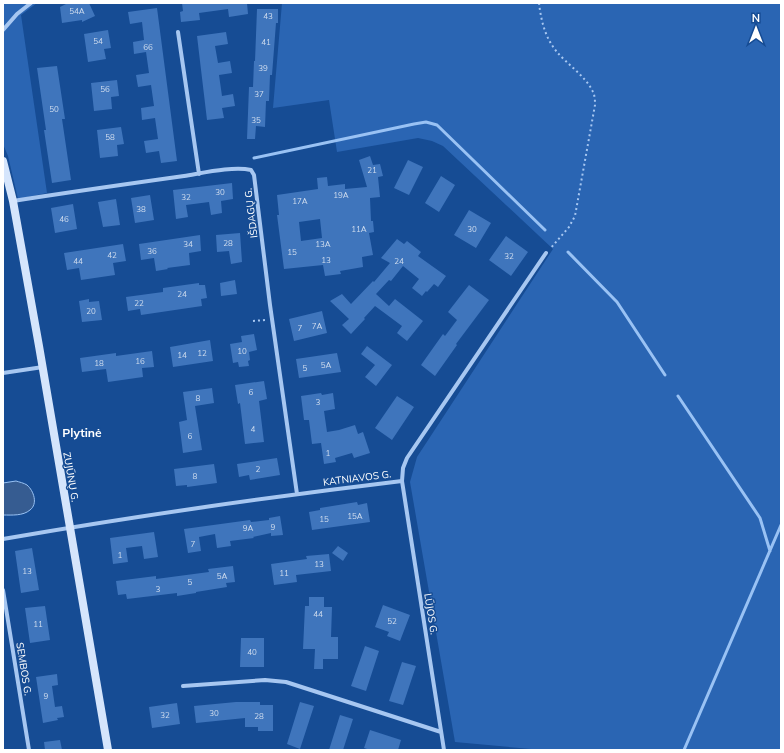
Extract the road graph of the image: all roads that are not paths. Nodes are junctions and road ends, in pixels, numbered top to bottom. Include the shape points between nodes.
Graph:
1 (31, 3) edge
2 (3, 30) edge
3 (178, 32) dead end
4 (3, 161) edge
5 (199, 174) junction
6 (13, 201) junction
7 (546, 253) road end
8 (42, 367) junction
9 (3, 373) edge
10 (402, 481) junction
11 (296, 494) junction
12 (70, 527) junction
13 (3, 538) edge
14 (3, 590) edge
15 (183, 686) dead end
16 (441, 732) junction
17 (29, 750) edge
18 (108, 750) edge
19 (444, 750) edge

1 - 2 street
3 - 5 street
4 - 6 main road, ZUJŪNŲ G.
5 - 6 street, IŠDAGŲ G.
5 - 11 street, IŠDAGŲ G. via 243,168 251,170 254,175
6 - 8 main road, ZUJŪNŲ G.
7 - 10 street, KATNIAVOS G. via 407,458
8 - 9 street
8 - 12 main road, ZUJŪNŲ G.
10 - 11 street, KATNIAVOS G.
10 - 16 street, LŪJOS G.
11 - 12 street, KATNIAVOS G.
12 - 13 street
12 - 18 main road, ZUJŪNŲ G.
14 - 17 street, SEMBOS G.
15 - 16 street via 265,680 286,682
16 - 19 street, LŪJOS G.

